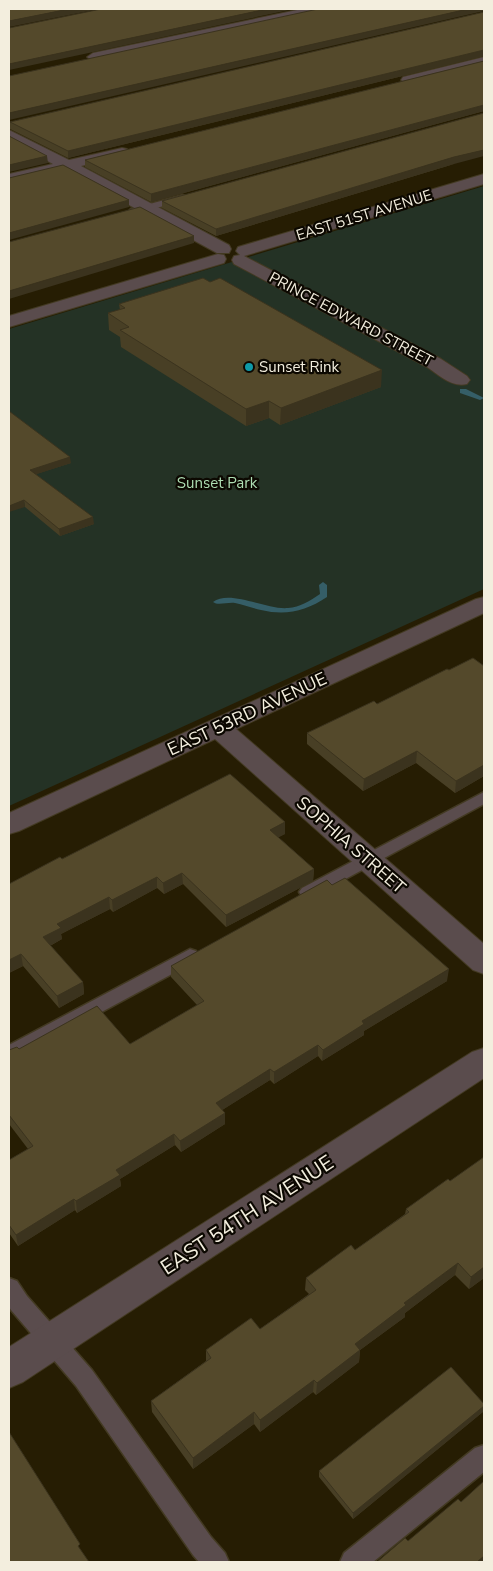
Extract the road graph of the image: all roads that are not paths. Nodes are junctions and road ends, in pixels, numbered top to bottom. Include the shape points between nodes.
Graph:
1 (317, 9) edge
2 (76, 61) edge
3 (484, 61) edge
4 (398, 82) edge
5 (9, 134) edge
6 (134, 149) edge
7 (67, 165) junction
8 (9, 179) edge
9 (484, 179) edge
10 (191, 196) edge
11 (146, 208) junction
12 (128, 212) edge
13 (221, 254) junction
14 (242, 255) junction
15 (9, 322) edge
16 (460, 380) dead end
17 (484, 604) edge
18 (218, 728) junction
19 (484, 797) edge
20 (9, 824) edge
21 (368, 860) junction
22 (293, 900) edge
23 (207, 947) edge
24 (484, 962) edge
25 (9, 1054) edge
26 (484, 1061) edge
27 (9, 1288) edge
28 (52, 1341) junction
29 (9, 1369) edge
30 (484, 1457) edge
31 (216, 1562) edge
32 (353, 1562) edge

1 - 2 street
3 - 4 street
5 - 7 street
6 - 7 street
7 - 8 street
7 - 11 street
9 - 14 street, EAST 51ST AVENUE
10 - 11 lane
11 - 12 lane
11 - 13 street
13 - 14 street via 237,249
13 - 15 street
14 - 16 street, PRINCE EDWARD STREET
17 - 18 street, EAST 53RD AVENUE
18 - 20 street, EAST 53RD AVENUE
18 - 21 street, SOPHIA STREET
19 - 21 lane
21 - 22 lane
21 - 24 street, SOPHIA STREET
23 - 25 lane
26 - 28 street, EAST 54TH AVENUE
27 - 28 lane
28 - 29 street, EAST 54TH AVENUE
28 - 31 lane via 84,1378
30 - 32 lane

